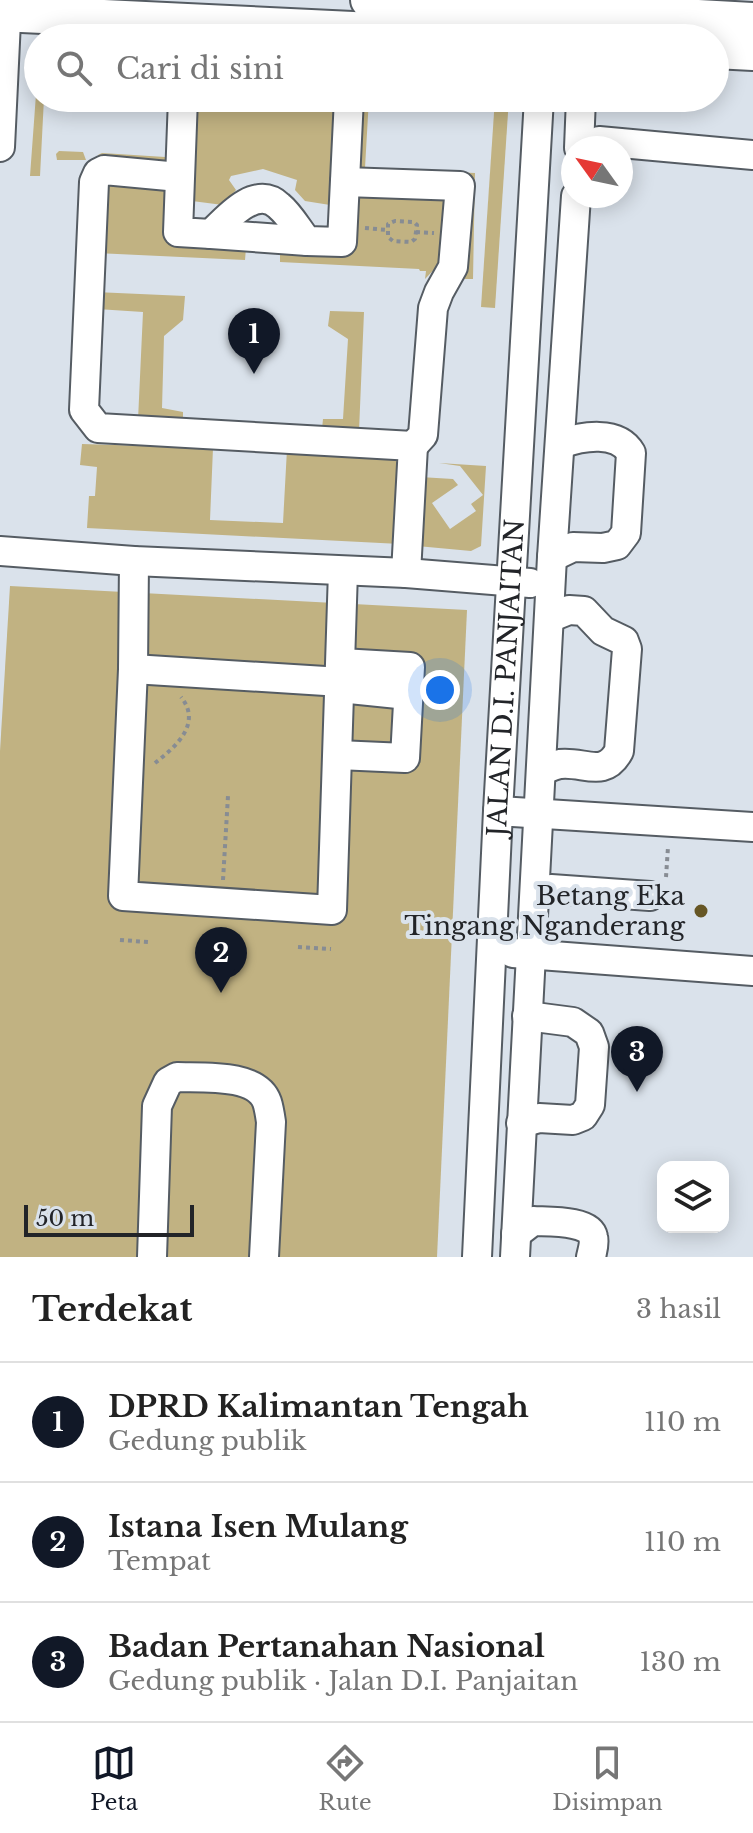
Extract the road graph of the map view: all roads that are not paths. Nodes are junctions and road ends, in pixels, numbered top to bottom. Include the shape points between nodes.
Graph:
1 (498, 4) edge
2 (5, 9) edge
3 (355, 17) edge
4 (187, 20) edge
5 (753, 21) edge
6 (410, 24) edge
7 (542, 24) edge
8 (626, 24) edge
9 (729, 51) edge
10 (753, 52) edge
11 (182, 112) edge
12 (348, 112) edge
13 (538, 112) edge
14 (580, 112) edge
15 (579, 136) edge
16 (633, 144) edge
17 (0, 147) edge
18 (753, 155) edge
19 (179, 177) junction
20 (345, 182) junction
21 (575, 208) edge
22 (211, 234) junction
23 (307, 241) junction
24 (561, 444) junction
25 (413, 446) junction
26 (0, 551) edge
27 (552, 557) junction
28 (134, 561) junction
29 (343, 571) junction
30 (406, 573) junction
31 (512, 581) junction
32 (551, 585) junction
33 (549, 618) junction
34 (146, 670) junction
35 (341, 677) junction
36 (338, 755) junction
37 (541, 771) junction
38 (498, 811) junction
39 (538, 813) junction
40 (753, 827) edge
41 (551, 889) dead end
42 (650, 896) dead end
43 (492, 953) junction
44 (530, 953) junction
45 (753, 971) edge
46 (527, 1016) junction
47 (521, 1123) junction
48 (515, 1246) edge
49 (152, 1257) edge
50 (264, 1257) edge
51 (477, 1257) edge
52 (591, 1257) edge

1 - 3 main road
1 - 7 main road
2 - 4 main road
2 - 17 street
3 - 4 main road
3 - 6 main road
5 - 8 main road
9 - 10 main road
11 - 19 street
12 - 20 street
13 - 31 street, JALAN D.I. PANJAITAN
14 - 15 street
16 - 18 street
19 - 22 street via 178,232
19 - 25 street via 104,170 94,182 84,410 91,422 98,428
20 - 23 street via 342,242
20 - 25 street via 460,186 453,267 433,308 423,435
21 - 24 street, JALAN D.I. PANJAITAN
22 - 23 street
22 - 23 street via 237,208 257,199 277,203
24 - 27 street, JALAN D.I. PANJAITAN
24 - 27 street via 580,437 627,445 631,453 626,533 617,545 573,547
25 - 30 street
26 - 28 street
27 - 32 street, JALAN D.I. PANJAITAN
28 - 29 street
28 - 34 street
29 - 30 street
29 - 35 street
30 - 31 street
31 - 32 street
31 - 38 street, JALAN D.I. PANJAITAN
32 - 33 street, JALAN D.I. PANJAITAN
33 - 37 street, JALAN D.I. PANJAITAN
33 - 37 street via 584,611 603,631 624,641 627,649 614,761 591,767 559,764
34 - 35 street
34 - 36 street via 123,896 332,910
35 - 36 street
35 - 36 street via 408,695 405,758
37 - 39 street, JALAN D.I. PANJAITAN
38 - 39 street
38 - 43 street, JALAN D.I. PANJAITAN
39 - 40 street
39 - 44 street, JALAN D.I. PANJAITAN
41 - 42 street
43 - 44 street
43 - 51 street, JALAN D.I. PANJAITAN
44 - 45 street
44 - 46 street, JALAN D.I. PANJAITAN
46 - 47 street, JALAN D.I. PANJAITAN
46 - 47 street via 573,1022 589,1033 594,1047 590,1105 583,1116
47 - 48 street, JALAN D.I. PANJAITAN
48 - 52 street via 533,1221 581,1225 594,1238
49 - 50 street via 157,1106 168,1082 177,1077 248,1082 268,1103

